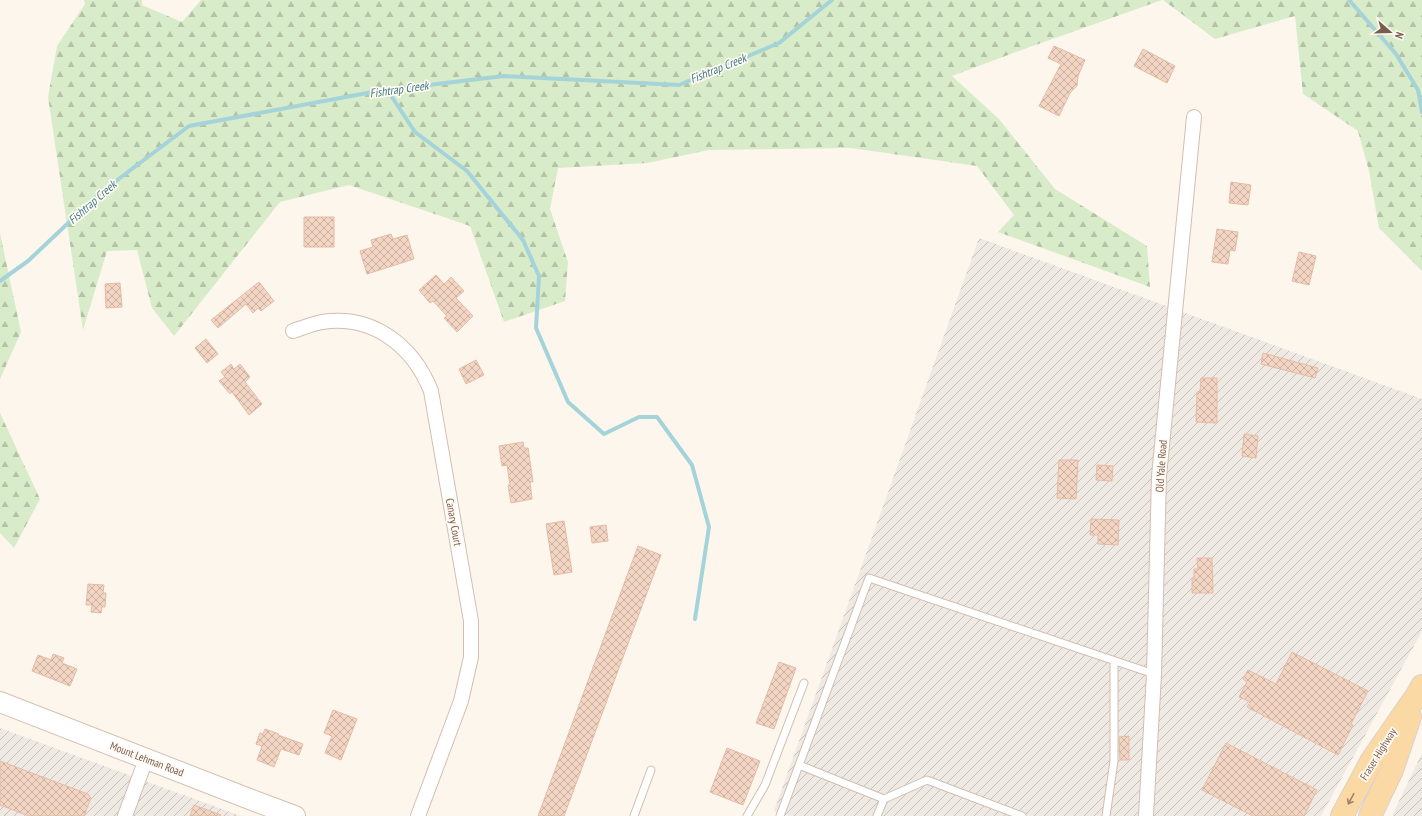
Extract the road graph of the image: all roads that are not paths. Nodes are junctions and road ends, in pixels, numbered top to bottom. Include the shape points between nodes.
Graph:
1 (1194, 117) dead end
2 (293, 331) dead end
3 (1114, 661) junction
4 (1154, 674) junction
5 (804, 683) dead end
6 (1420, 691) edge
7 (0, 702) edge
8 (146, 759) junction
9 (799, 765) junction
10 (651, 770) dead end
11 (884, 799) junction
12 (125, 816) edge
13 (295, 816) edge
14 (418, 816) edge
15 (634, 816) edge
16 (747, 816) edge
17 (780, 816) edge
18 (877, 816) edge
19 (1022, 816) edge
20 (1106, 816) edge
21 (1146, 816) edge
22 (1342, 816) edge
23 (1370, 816) edge

1 - 4 street, Old Yale Road via 1159,476
2 - 14 street, Canary Court via 322,322 345,321 365,324 398,343 408,352 421,370 431,392 471,621 471,657 461,701
3 - 4 lane
3 - 9 lane via 869,578
3 - 20 lane via 1114,761
4 - 21 street, Old Yale Road
5 - 16 lane via 766,785
6 -> 22 main road, Fraser Highway via 1372,760
6 - 23 main road, Fraser Highway via 1392,770
7 - 8 main road, Mount Lehman Road
8 - 12 street
8 - 13 main road, Mount Lehman Road
9 - 11 lane
9 - 17 lane
10 - 15 lane
11 - 18 lane
11 - 19 lane via 927,780

